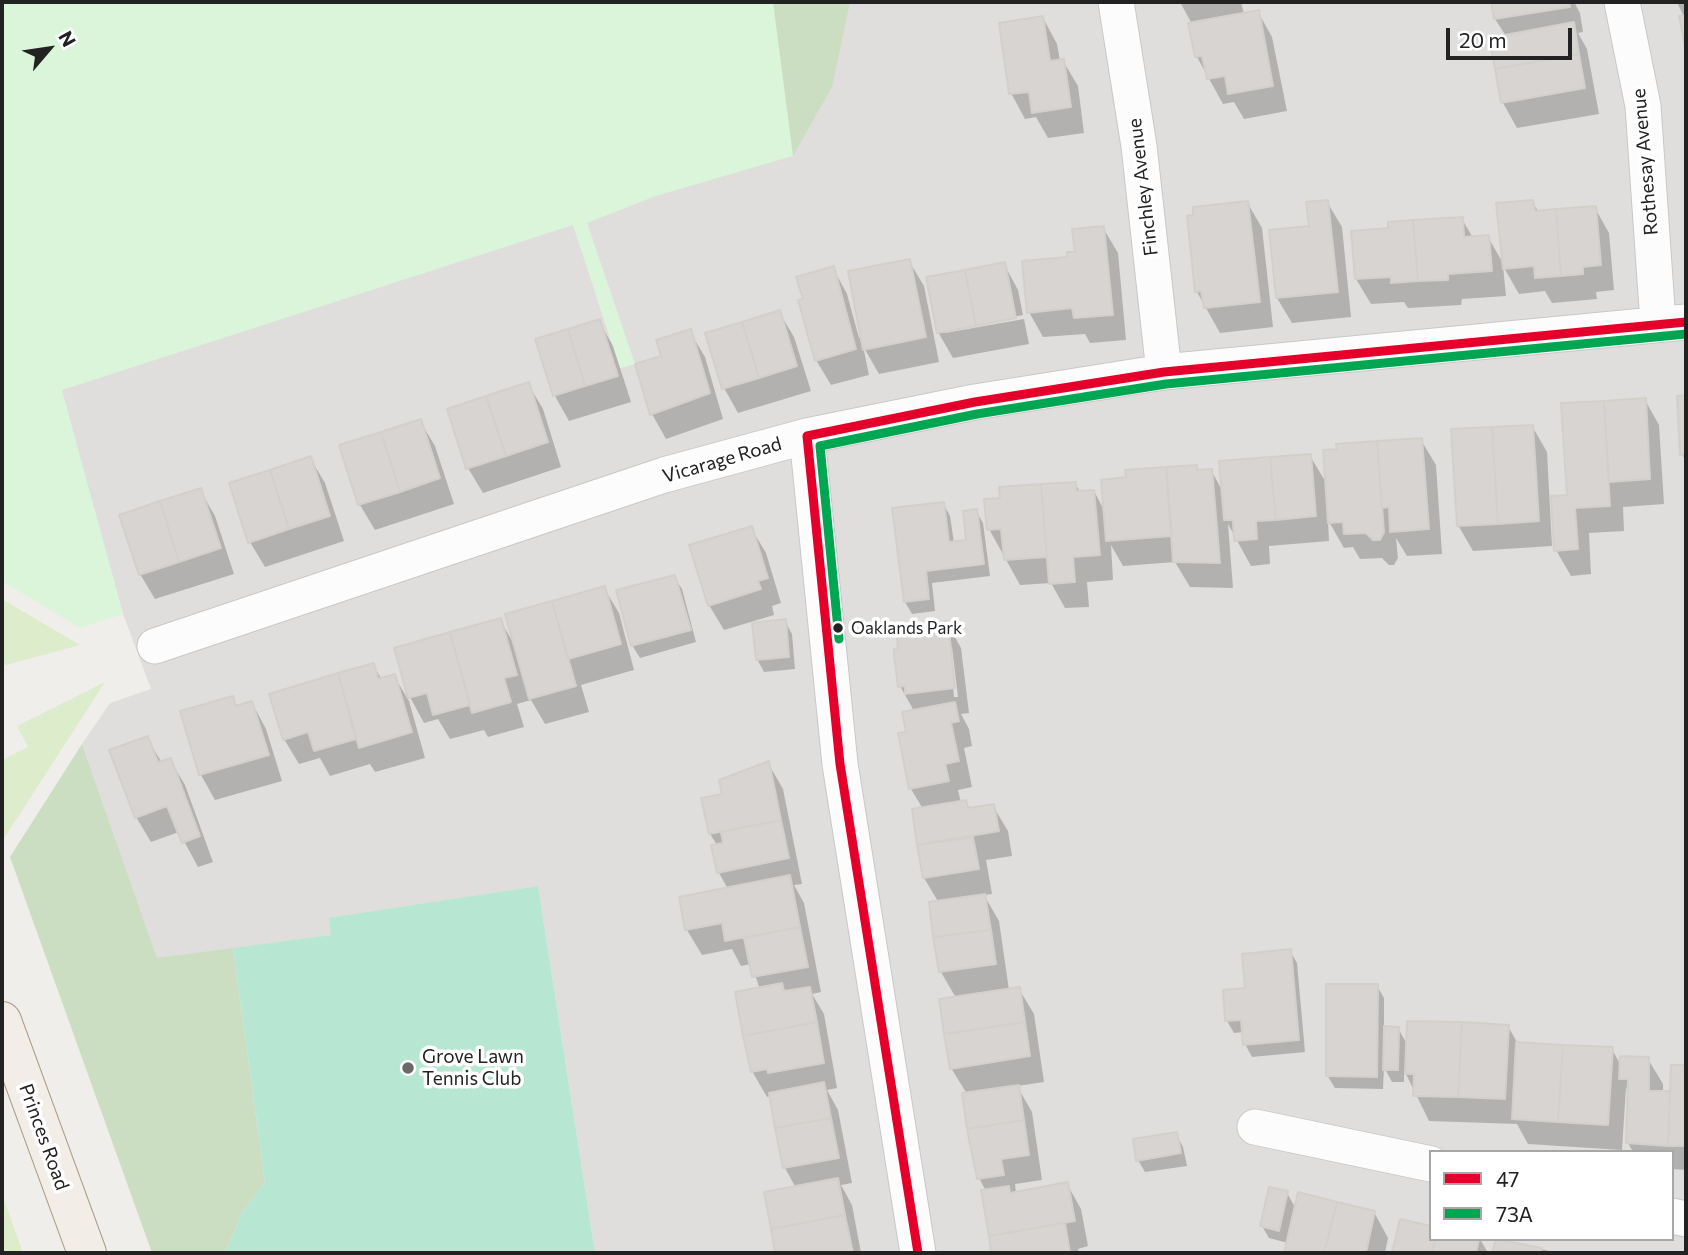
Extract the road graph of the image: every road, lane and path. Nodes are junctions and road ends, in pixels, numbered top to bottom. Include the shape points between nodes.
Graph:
1 (1116, 2) edge
2 (1622, 2) edge
3 (1672, 322) edge
4 (1164, 372) junction
5 (807, 436) junction
6 (155, 646) dead end
7 (2, 1021) edge
8 (1255, 1126) dead end
9 (1429, 1164) edge
10 (87, 1253) edge
11 (918, 1253) edge

1 - 4 street, Finchley Avenue via 1139,146
2 - 3 street, Rothesay Avenue via 1643,106
3 - 4 street, Vicarage Road
4 - 5 street, Vicarage Road via 975,402
5 - 6 street, Vicarage Road via 664,475
5 - 11 street via 840,764
7 - 10 main road, Princes Road
8 - 9 street

